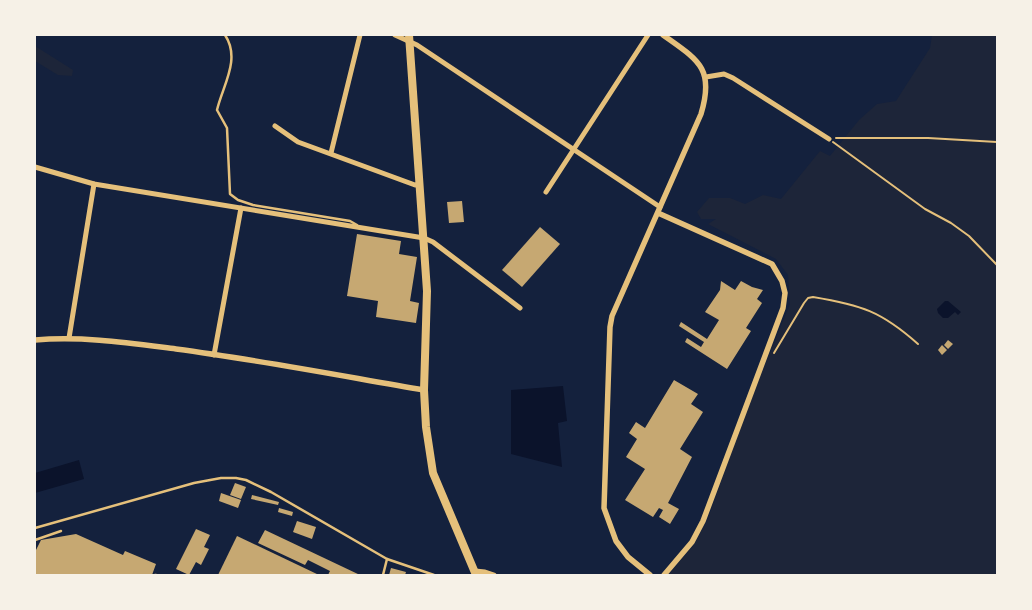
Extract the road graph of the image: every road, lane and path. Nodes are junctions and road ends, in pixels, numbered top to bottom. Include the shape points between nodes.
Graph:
1 (225, 35) edge
2 (360, 35) edge
3 (395, 35) edge
4 (648, 35) edge
5 (663, 35) edge
6 (409, 38) edge
7 (706, 77) junction
8 (275, 126) dead end
9 (829, 139) junction
10 (997, 142) edge
11 (575, 149) junction
12 (330, 153) junction
13 (35, 167) edge
14 (94, 184) junction
15 (420, 184) junction
16 (546, 192) dead end
17 (241, 208) junction
18 (659, 210) junction
19 (358, 229) junction
20 (424, 238) junction
21 (997, 265) edge
22 (520, 308) dead end
23 (69, 338) junction
24 (35, 340) edge
25 (918, 344) dead end
26 (766, 351) junction
27 (214, 354) junction
28 (424, 390) junction
29 (35, 528) edge
30 (61, 531) dead end
31 (35, 540) edge
32 (387, 559) junction
33 (475, 573) edge
34 (383, 575) edge
35 (434, 575) edge
36 (494, 575) edge
37 (650, 575) edge
38 (664, 575) edge

1 - 19 lane via 232,47 232,61 216,110 227,128 230,194 253,205 350,221 356,223
2 - 12 street
3 - 6 street
4 - 11 street
5 - 7 street via 692,56
6 - 11 street
6 - 15 main road
7 - 9 street via 724,74 733,78
7 - 18 street via 701,114
8 - 12 street via 298,142
9 - 10 path via 928,138
9 - 21 path via 925,209 969,236
11 - 16 street
11 - 18 street
12 - 15 street via 415,185
13 - 14 street
14 - 17 street
14 - 23 street
15 - 20 main road
17 - 19 street
17 - 27 street
18 - 26 street via 762,259 777,271 785,293 783,308
18 - 37 street via 612,316 603,491 608,523 616,541 628,557
19 - 20 street
20 - 22 street
20 - 28 main road via 428,318
23 - 24 street
23 - 27 street
25 - 26 path via 871,310 813,297 804,303 777,351
26 - 38 street via 697,534
27 - 28 street
28 - 33 main road via 433,473
29 - 32 lane via 194,483 236,478 271,492
30 - 31 lane
32 - 34 lane
32 - 35 lane
33 - 36 street

